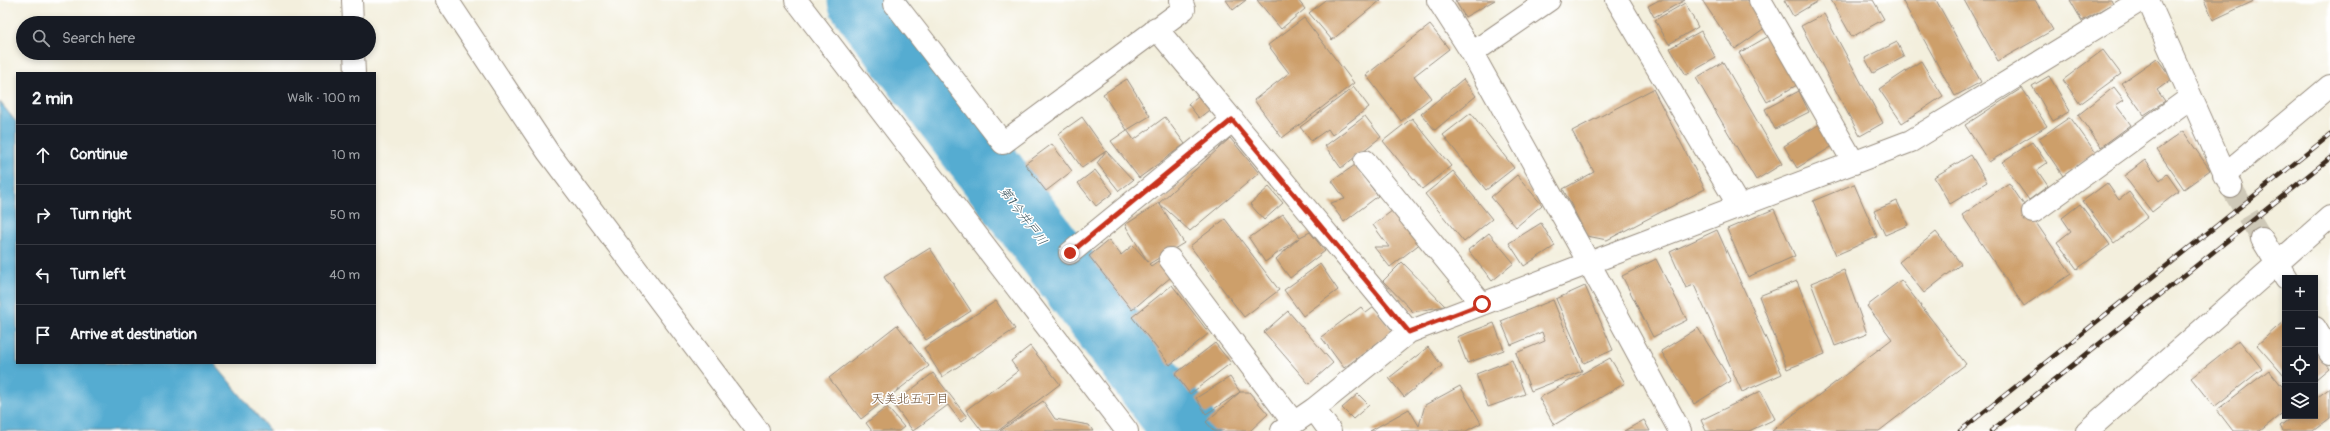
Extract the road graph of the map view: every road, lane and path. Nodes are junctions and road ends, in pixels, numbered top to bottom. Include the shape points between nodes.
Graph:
1 (352, 0) edge
2 (447, 0) edge
3 (796, 0) edge
4 (1180, 0) edge
5 (1438, 0) edge
6 (1549, 0) edge
7 (1617, 0) edge
8 (1760, 0) edge
9 (2141, 0) edge
10 (2148, 0) edge
11 (895, 4) dead end
12 (353, 16) edge
13 (1156, 28) junction
14 (1472, 53) junction
15 (354, 60) edge
16 (355, 72) edge
17 (2330, 86) edge
18 (2190, 98) junction
19 (1232, 120) junction
20 (1365, 160) dead end
21 (1854, 163) junction
22 (1739, 206) junction
23 (2032, 212) dead end
24 (2330, 217) edge
25 (2262, 239) tunnel mouth
26 (1070, 253) dead end
27 (1170, 259) dead end
28 (1588, 263) junction
29 (2281, 270) edge
30 (1482, 304) junction
31 (1409, 332) junction
32 (2318, 333) edge
33 (2330, 353) edge
34 (1314, 409) junction
35 (1288, 427) edge
36 (758, 431) edge
37 (1127, 431) edge
38 (1330, 431) edge
39 (1680, 431) edge
40 (2087, 431) edge

1 - 12 lane
2 - 36 street via 548,152
3 - 37 street
4 - 13 street via 1184,9
5 - 14 street
6 - 14 street
7 - 22 street
8 - 21 street
9 - 21 street via 1911,141
10 - 18 street
11 - 13 street via 1002,143
13 - 19 street
14 - 28 street
15 - 16 lane
17 - 18 street via 2227,181
18 - 23 street
19 - 26 street
19 - 31 street
20 - 30 street
21 - 22 street
22 - 28 street
24 - 29 street
25 - 29 street
27 - 35 street
28 - 30 street
28 - 39 street
29 - 40 street
30 - 31 street
31 - 34 street
32 - 33 street
34 - 35 street
34 - 38 street

